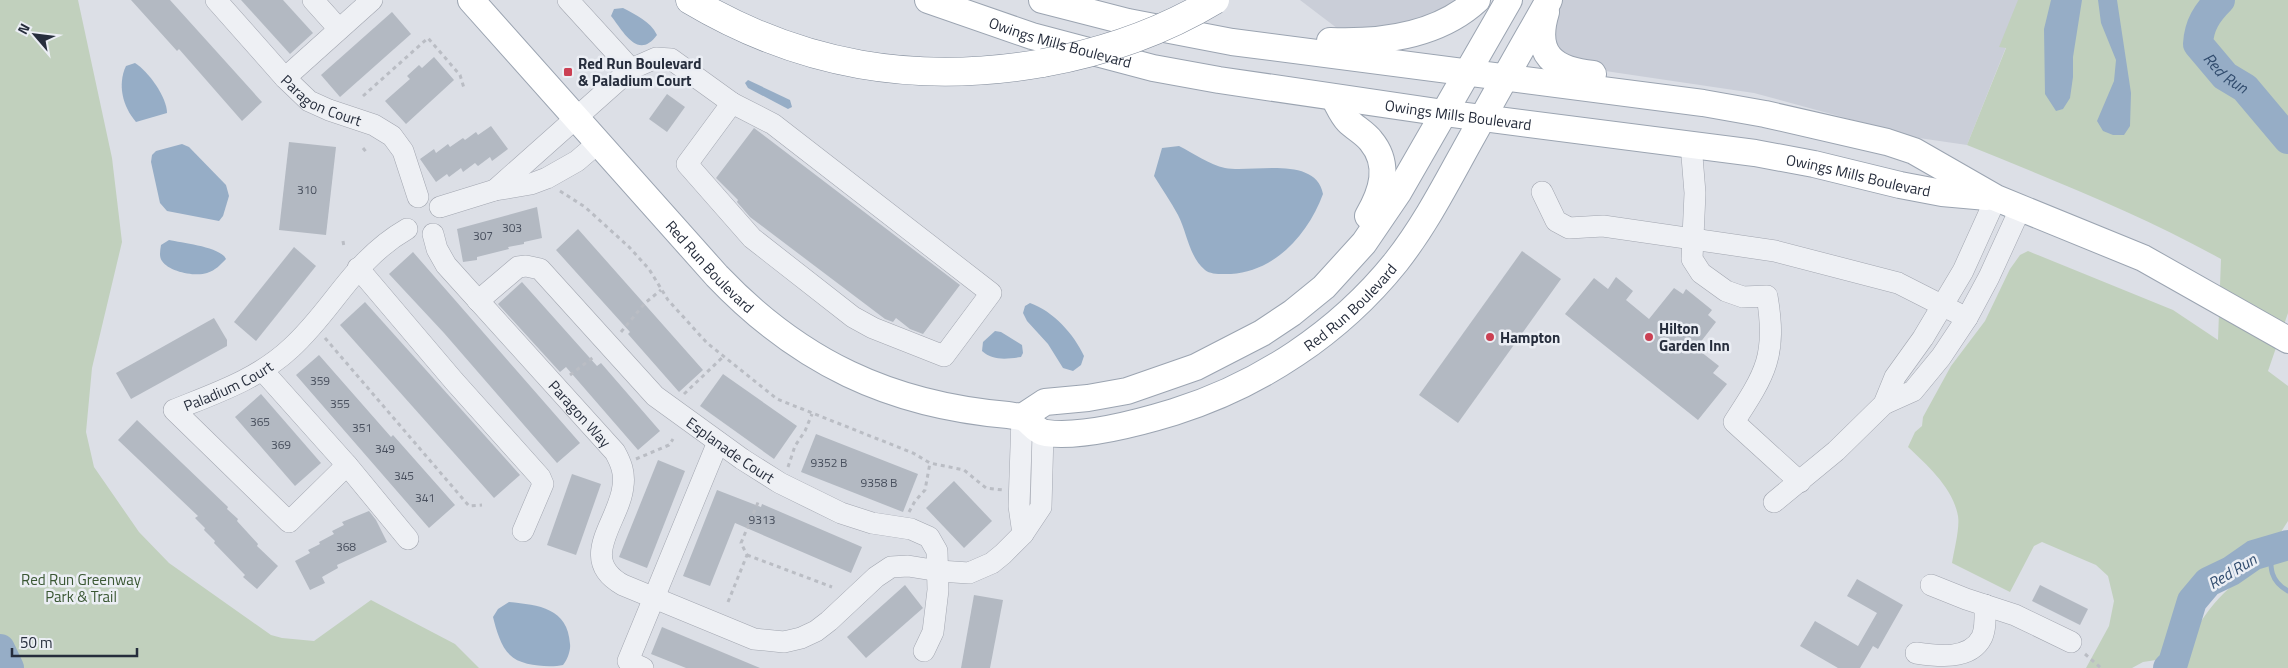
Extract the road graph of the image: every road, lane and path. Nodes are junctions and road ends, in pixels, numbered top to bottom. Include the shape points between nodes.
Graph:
1 (216, 0) edge
2 (313, 0) edge
3 (372, 0) edge
4 (471, 0) edge
5 (568, 0) edge
6 (690, 0) edge
7 (928, 0) edge
8 (1042, 0) edge
9 (1215, 0) edge
10 (1477, 0) edge
11 (1509, 0) edge
12 (1549, 0) edge
13 (340, 29) junction
14 (1232, 42) junction
15 (630, 69) junction
16 (1467, 73) junction
17 (285, 78) junction
18 (1505, 78) junction
19 (464, 88) dead end
20 (363, 96) dead end
21 (1334, 98) junction
22 (732, 103) junction
23 (1444, 113) junction
24 (576, 118) junction
25 (1482, 118) junction
26 (1887, 142) junction
27 (598, 143) junction
28 (1691, 144) junction
29 (363, 148) dead end
30 (367, 153) dead end
31 (495, 190) junction
32 (559, 190) dead end
33 (1542, 192) dead end
34 (418, 197) junction
35 (1996, 198) junction
36 (440, 207) junction
37 (2021, 208) junction
38 (407, 229) junction
39 (433, 234) junction
40 (1692, 239) junction
41 (343, 241) dead end
42 (344, 247) dead end
43 (358, 268) junction
44 (1324, 287) junction
45 (660, 290) junction
46 (478, 301) junction
47 (1944, 305) junction
48 (1967, 318) junction
49 (620, 333) dead end
50 (325, 337) dead end
51 (2288, 340) edge
52 (600, 352) dead end
53 (724, 356) junction
54 (263, 371) junction
55 (568, 378) dead end
56 (681, 396) dead end
57 (1884, 404) junction
58 (812, 414) junction
59 (1022, 417) junction
60 (1043, 433) junction
61 (673, 439) dead end
62 (718, 442) junction
63 (636, 459) dead end
64 (930, 463) junction
65 (347, 465) junction
66 (787, 469) dead end
67 (1800, 482) junction
68 (1010, 490) dead end
69 (759, 500) dead end
70 (1774, 502) dead end
71 (482, 505) dead end
72 (907, 520) dead end
73 (523, 531) dead end
74 (1023, 534) junction
75 (408, 539) dead end
76 (748, 555) junction
77 (939, 571) junction
78 (1932, 585) dead end
79 (832, 587) dead end
80 (654, 598) junction
81 (728, 602) dead end
82 (1985, 606) junction
83 (2070, 642) dead end
84 (924, 651) dead end
85 (1916, 653) dead end
86 (643, 668) edge

1 - 17 street, Paragon Court
2 - 13 street
3 - 13 street
4 - 24 main road, Red Run Boulevard
5 - 15 street
6 - 9 highway, bridge via 785,45 832,59 871,67 939,72 982,72 1071,58 1127,42 1175,22
7 - 21 main road, Owings Mills Boulevard via 1032,36 1129,62
8 - 14 main road, Owings Mills Boulevard via 1128,22
10 - 14 main road via 1426,30 1395,39 1355,42 1286,37
11 - 16 main road, Red Run Boulevard
12 - 18 main road, Red Run Boulevard
12 - 26 main road via 1542,36 1549,56 1563,69 1777,103 1854,124
13 - 17 street
14 - 16 main road, Owings Mills Boulevard
15 - 22 street via 656,58 671,59
15 - 24 street
16 - 18 main road, Owings Mills Boulevard
16 - 23 main road, Red Run Boulevard
17 - 34 street, Paragon Court via 309,101 389,133 402,151
18 - 25 main road, Red Run Boulevard
18 - 26 main road, Owings Mills Boulevard via 1703,103
19 - 20 path via 460,75 428,38
21 - 23 main road, Owings Mills Boulevard
21 - 44 main road via 1347,120 1377,149 1384,174 1375,205
22 - 22 street via 773,124 991,293 944,356 873,328 854,317 752,238 687,164
23 - 25 main road, Owings Mills Boulevard
23 - 44 main road, Red Run Boulevard via 1381,219
24 - 27 main road, Red Run Boulevard
24 - 31 street
25 - 28 main road, Owings Mills Boulevard
25 - 60 main road, Red Run Boulevard via 1431,210 1397,260 1365,296 1315,340 1255,378 1181,410 1117,427
26 - 35 main road, Owings Mills Boulevard via 1914,151
27 - 31 street via 577,161 547,178
27 - 59 main road, Red Run Boulevard via 732,292 797,344 838,369 899,395 958,410
28 - 35 main road, Owings Mills Boulevard via 1814,164 1942,193
28 - 40 street via 1695,193
29 - 30 path
31 - 36 street
32 - 45 path via 586,207 629,247 649,269
33 - 40 street via 1556,221 1569,228 1603,226
34 - 36 street via 431,198
34 - 38 street via 404,210 402,217
35 - 37 main road, Owings Mills Boulevard
35 - 47 street via 1975,247
36 - 39 street via 442,222
37 - 48 street
37 - 51 main road, Owings Mills Boulevard via 2143,258
38 - 39 street via 419,236
38 - 43 street, Paladium Court via 384,243
39 - 46 street, Paragon Way via 446,265
40 - 47 street via 1784,253 1898,283
40 - 67 street via 1692,259 1713,283 1743,297 1767,296 1771,345 1757,386 1734,422
41 - 42 path
43 - 54 street, Paladium Court via 305,334
43 - 73 street via 540,477 542,484
44 - 59 main road, Red Run Boulevard via 1262,334 1196,368 1126,391 1045,402
45 - 49 path
45 - 53 path via 707,343
46 - 62 street, Esplanade Court via 518,267 540,269 655,396
46 - 80 street, Paragon Way via 621,462 624,485 603,540 602,563 614,580
47 - 48 street
47 - 57 street via 1895,377
48 - 57 street via 1941,357 1912,391
50 - 71 path via 469,506
52 - 55 path
53 - 56 path
53 - 58 path via 780,402
54 - 65 street
54 - 65 street, Paladium Court via 174,410 289,522
57 - 67 street via 1864,426
58 - 64 path via 913,453
58 - 66 path
59 - 60 main road
59 - 74 street via 1019,506
60 - 74 street via 1040,507
61 - 63 path via 669,446
62 - 77 street, Esplanade Court via 762,473 841,513 872,523 922,532 935,544
62 - 80 street
64 - 68 path via 964,470 990,490
64 - 72 path via 927,486 911,506
65 - 75 street
67 - 70 street
69 - 76 path via 741,543
74 - 77 street, Paragon Way via 1004,554 980,569 968,573
76 - 79 path
76 - 81 path
77 - 80 street, Paragon Way via 891,567 816,631 784,642 754,639
77 - 84 street, Esplanade Court via 936,618
78 - 82 street
80 - 86 street via 628,662
82 - 83 street via 2015,615
82 - 85 street via 1982,638 1975,646 1950,656

